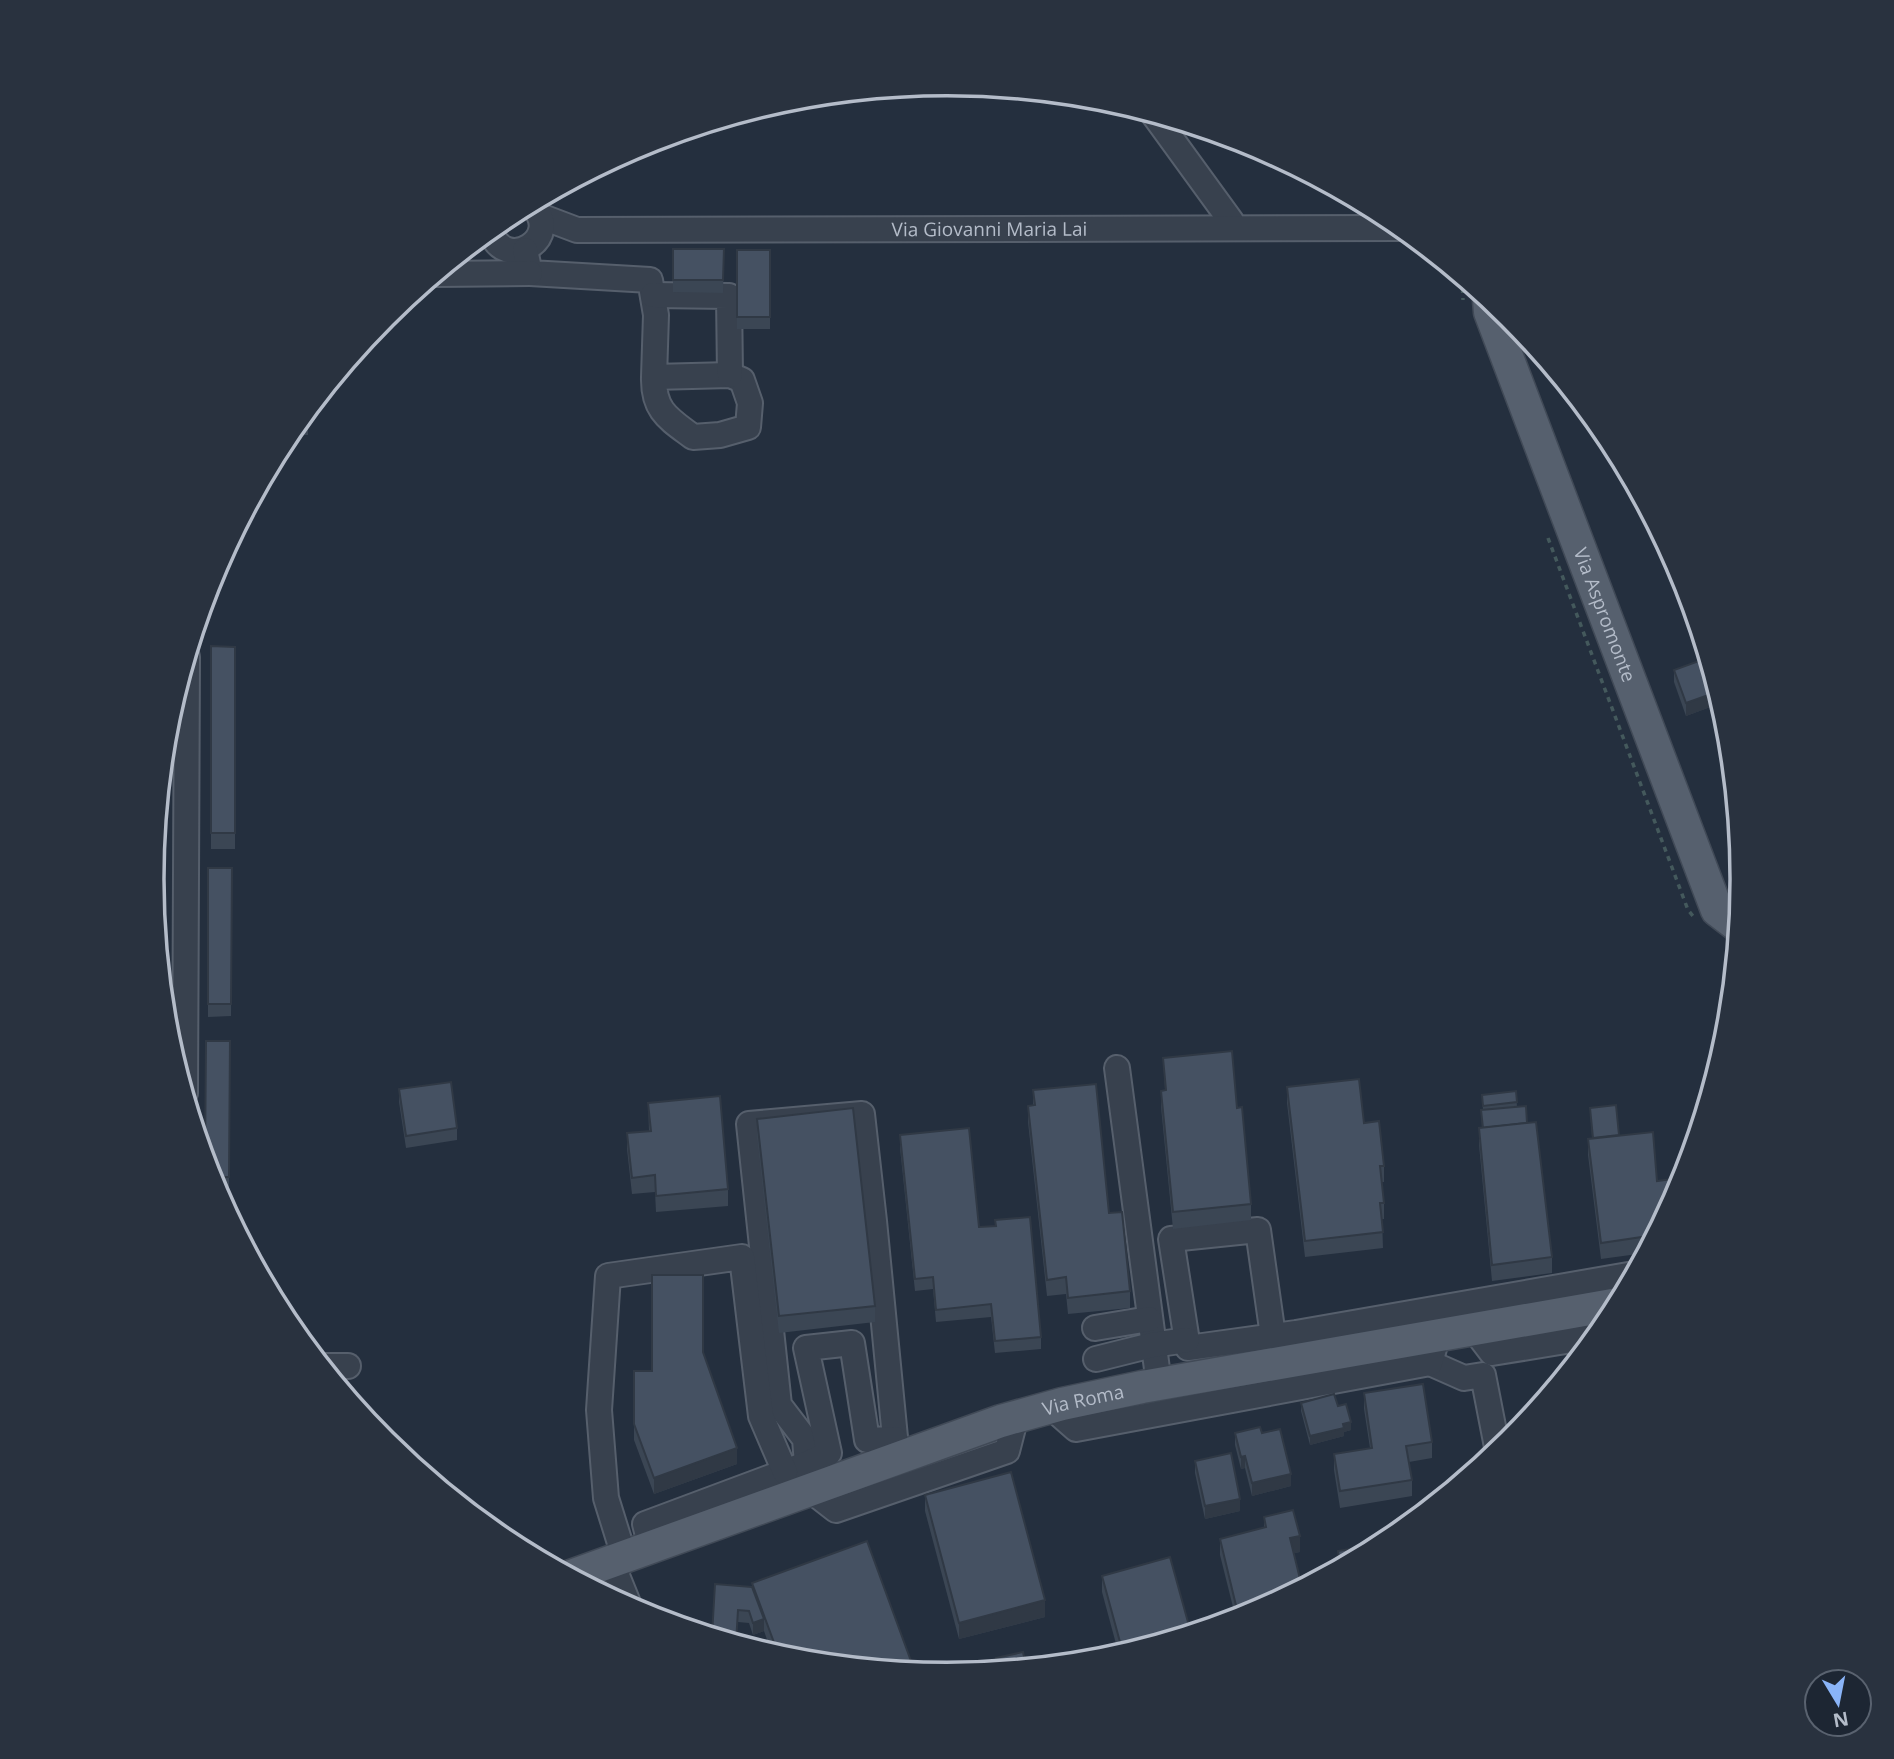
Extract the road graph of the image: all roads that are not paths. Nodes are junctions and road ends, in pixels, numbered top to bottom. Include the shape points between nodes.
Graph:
1 (1163, 127) edge
2 (539, 211) edge
3 (537, 213) edge
4 (1230, 228) junction
5 (1382, 228) edge
6 (577, 230) junction
7 (495, 240) edge
8 (530, 255) junction
9 (456, 270) edge
10 (653, 295) junction
11 (1492, 317) edge
12 (730, 375) junction
13 (654, 377) junction
14 (187, 692) edge
15 (1729, 919) edge
16 (184, 1056) edge
17 (1116, 1068) dead end
18 (1601, 1310) edge
19 (1486, 1317) junction
20 (1149, 1319) junction
21 (1095, 1328) dead end
22 (1393, 1329) junction
23 (1187, 1340) junction
24 (1290, 1343) junction
25 (1152, 1345) junction
26 (1434, 1348) junction
27 (1096, 1359) dead end
28 (334, 1366) edge
29 (348, 1366) dead end
30 (1159, 1384) junction
31 (1051, 1407) junction
32 (1016, 1416) junction
33 (1495, 1439) edge
34 (867, 1440) junction
35 (896, 1449) junction
36 (829, 1453) junction
37 (787, 1482) junction
38 (628, 1555) junction
39 (582, 1572) edge
40 (630, 1595) edge

1 - 4 street via 1231,221
2 - 6 street, Via Giovanni Maria Lai
3 - 8 street via 541,229
4 - 5 street, Via Giovanni Maria Lai
4 - 6 street, Via Giovanni Maria Lai
6 - 8 street, Via Giovanni Maria Lai
7 - 8 street via 505,249
8 - 9 street
8 - 10 street via 650,280
10 - 12 street via 729,296
10 - 13 street
11 - 15 main road, Via Aspromonte via 1717,910
12 - 13 street
12 - 13 street via 742,380 750,403 748,427 693,437 663,414
14 - 16 street
17 - 20 street
18 - 19 main road, Via Roma
19 - 22 street
19 - 26 main road, Via Roma
20 - 21 street
20 - 25 street
22 - 24 main road, Via Roma
22 - 26 main road, Via Roma
23 - 24 street via 1188,1348
23 - 24 street via 1171,1239 1258,1230
23 - 25 street
24 - 30 main road, Via Roma
25 - 27 street
25 - 30 street
26 - 31 street via 1076,1429
26 - 33 street via 1464,1378 1483,1375
28 - 29 street
30 - 31 main road, Via Roma
31 - 32 main road, Via Roma
32 - 35 main road, Via Roma
32 - 37 street via 1007,1451 836,1510
34 - 35 street
34 - 36 street
34 - 36 street via 852,1343 806,1348
35 - 37 main road, Via Roma
35 - 37 street via 862,1114 749,1124 779,1405 805,1439
36 - 37 street
37 - 38 main road, Via Roma
37 - 38 street via 761,1416 742,1257 608,1276 599,1410 606,1498
38 - 39 main road, Via Roma
38 - 40 street

